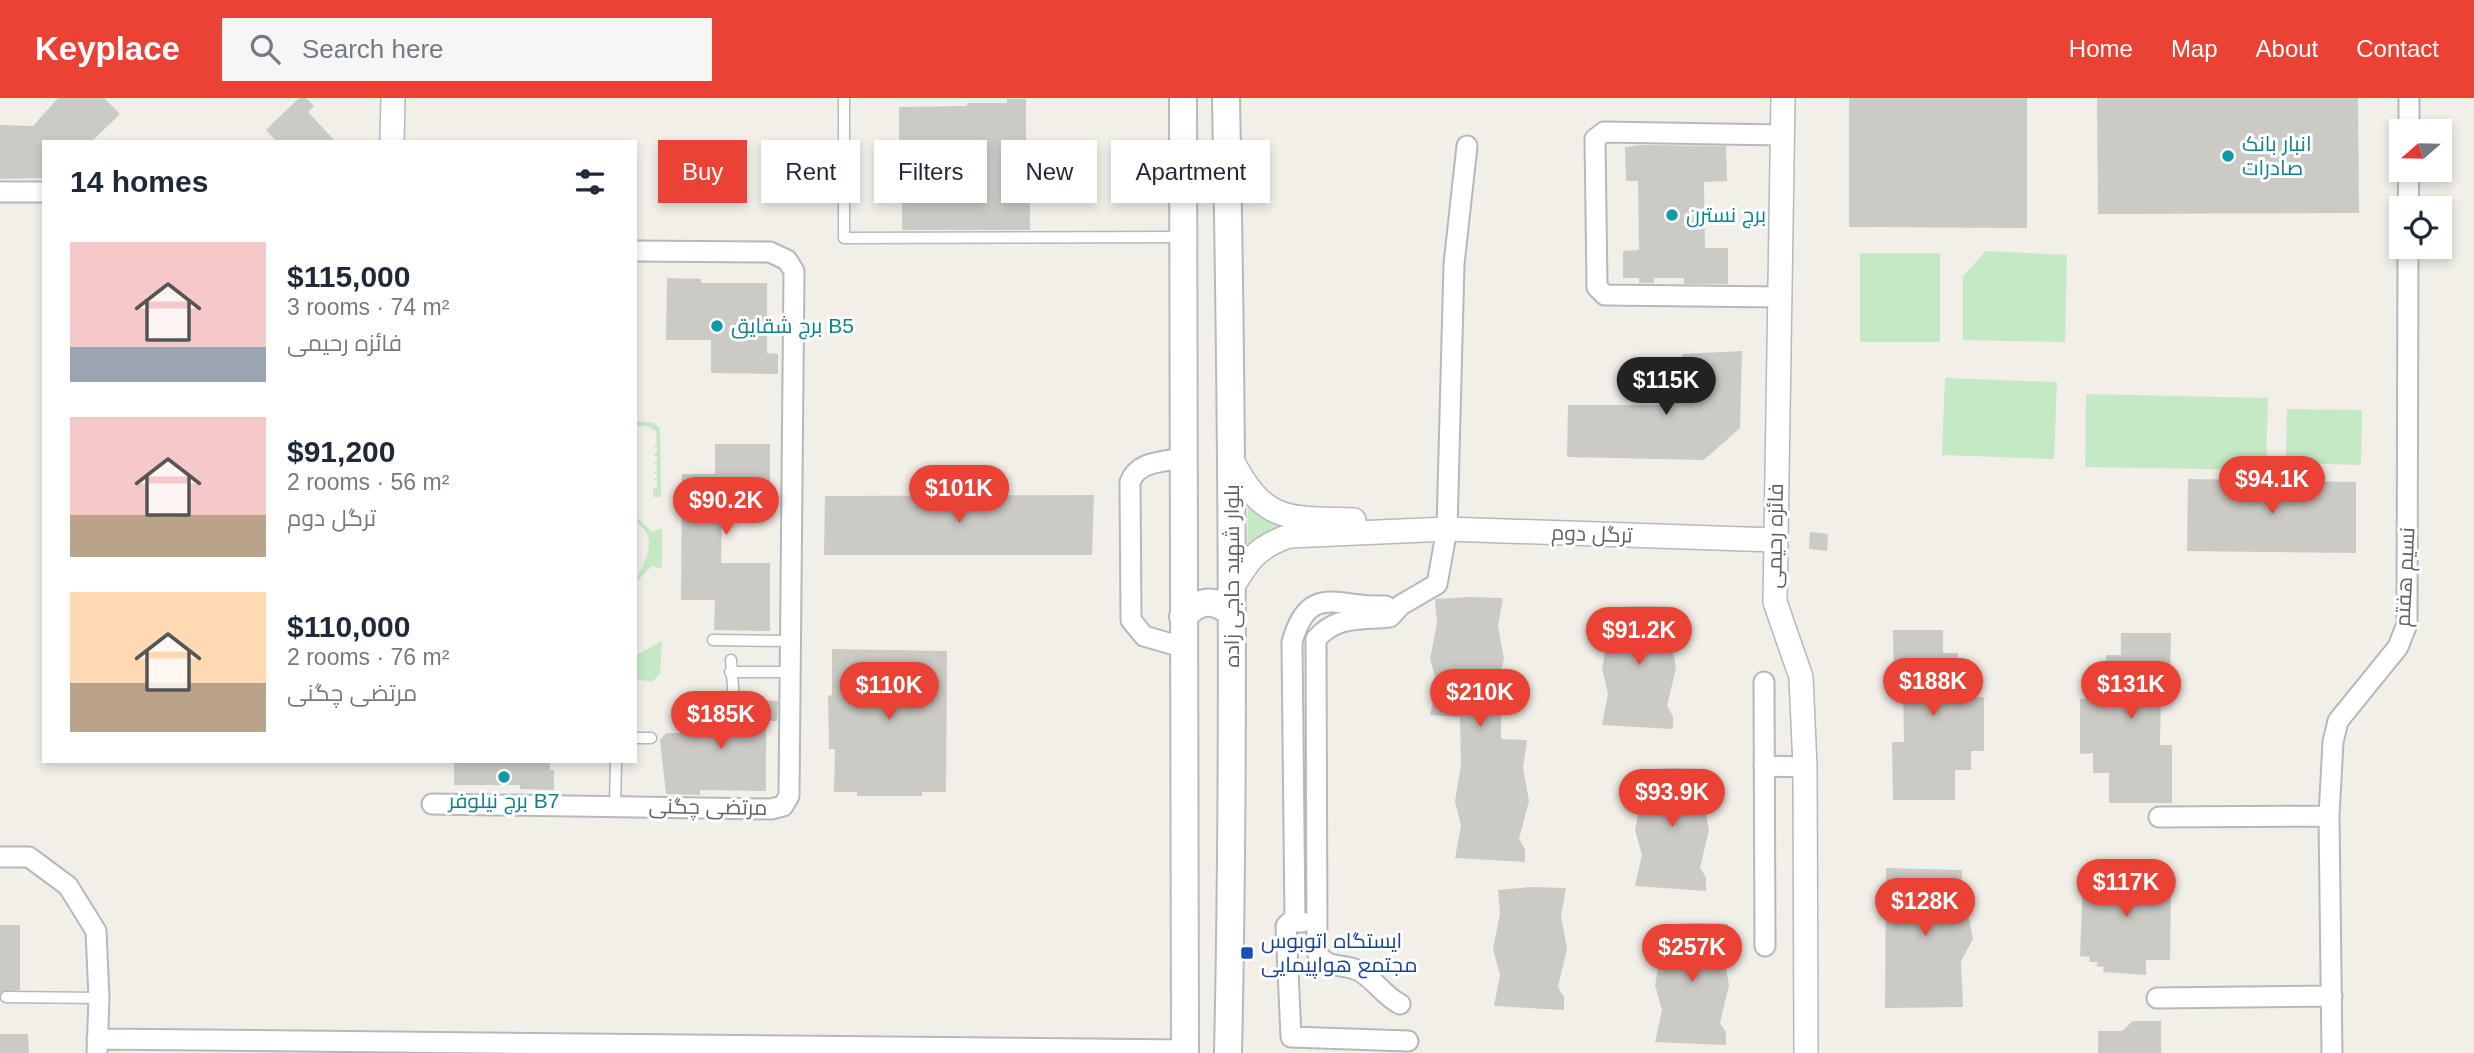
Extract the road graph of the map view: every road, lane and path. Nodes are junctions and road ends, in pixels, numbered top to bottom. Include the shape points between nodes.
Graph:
1 (393, 98) edge
2 (844, 98) edge
3 (1183, 98) edge
4 (1226, 98) edge
5 (1783, 98) edge
6 (2409, 98) edge
7 (2409, 119) edge
8 (1782, 135) junction
9 (392, 140) edge
10 (1467, 146) dead end
11 (0, 192) edge
12 (42, 192) edge
13 (1183, 237) junction
14 (637, 251) edge
15 (2408, 259) edge
16 (1779, 297) junction
17 (1182, 458) junction
18 (1233, 462) junction
19 (1408, 529) junction
20 (1447, 529) junction
21 (1775, 540) junction
22 (1230, 602) junction
23 (1401, 605) junction
24 (1183, 617) junction
25 (713, 640) dead end
26 (791, 641) junction
27 (1182, 647) junction
28 (731, 660) dead end
29 (730, 672) junction
30 (790, 673) junction
31 (1764, 682) dead end
32 (734, 700) dead end
33 (637, 738) edge
34 (651, 738) dead end
35 (616, 763) edge
36 (1764, 766) junction
37 (1805, 767) junction
38 (432, 804) dead end
39 (615, 804) junction
40 (2329, 816) junction
41 (2159, 817) dead end
42 (0, 857) edge
43 (1295, 922) junction
44 (1317, 922) junction
45 (1765, 946) dead end
46 (2332, 996) junction
47 (6, 997) dead end
48 (99, 998) junction
49 (2158, 999) dead end
50 (1401, 1004) dead end
51 (1408, 1041) dead end
52 (97, 1046) edge
53 (1185, 1051) edge
54 (1228, 1053) edge
55 (1806, 1053) edge
56 (2333, 1053) edge

1 - 9 street
2 - 13 lane via 844,238
3 - 13 main road
4 - 18 main road, بلوار شهید حاجی زاده
5 - 8 street, فائزه رحیمی
6 - 7 street
8 - 16 street, فائزه رحیمی
8 - 16 street via 1604,132 1595,139 1597,287 1601,292
10 - 20 street via 1454,264
11 - 12 street
13 - 17 main road
14 - 26 street, مرتضی چگنی via 770,251 794,271
15 - 40 street, نسیم هفتم via 2407,624 2398,647 2338,721
16 - 21 street, فائزه رحیمی
17 - 24 main road
17 - 27 street via 1142,466 1130,482 1132,620 1144,636
18 - 19 street, ترگل دوم via 1252,496 1265,508 1307,519 1384,521
18 - 22 main road, بلوار شهید حاجی زاده
19 - 20 street, ترگل دوم
19 - 22 street, ترگل دوم via 1389,534 1289,536 1268,543 1251,556
20 - 21 street, ترگل دوم
20 - 23 street via 1437,584
21 - 37 street, فائزه رحیمی via 1775,602 1801,677
22 - 24 main road via 1208,601
22 - 54 main road, بلوار شهید حاجی زاده via 1234,792
23 - 43 street via 1319,602 1306,608 1295,633
23 - 44 street via 1390,617 1327,626 1316,639
24 - 27 main road
25 - 26 lane
26 - 30 street, مرتضی چگنی
27 - 53 main road
28 - 29 lane
29 - 30 lane
29 - 32 lane
30 - 39 street, مرتضی چگنی via 789,796 783,806
31 - 36 street
33 - 34 lane
35 - 39 lane
36 - 37 street
36 - 45 street
37 - 55 street, فائزه رحیمی
38 - 39 street, مرتضی چگنی
40 - 41 street
40 - 46 street, نسیم هفتم
42 - 48 street via 29,858 68,886 96,931
43 - 44 street
43 - 51 street via 1286,926 1291,1037
44 - 50 street via 1321,960 1362,972
46 - 49 street
46 - 56 street, نسیم هفتم
47 - 48 lane
48 - 52 street
52 - 53 street

